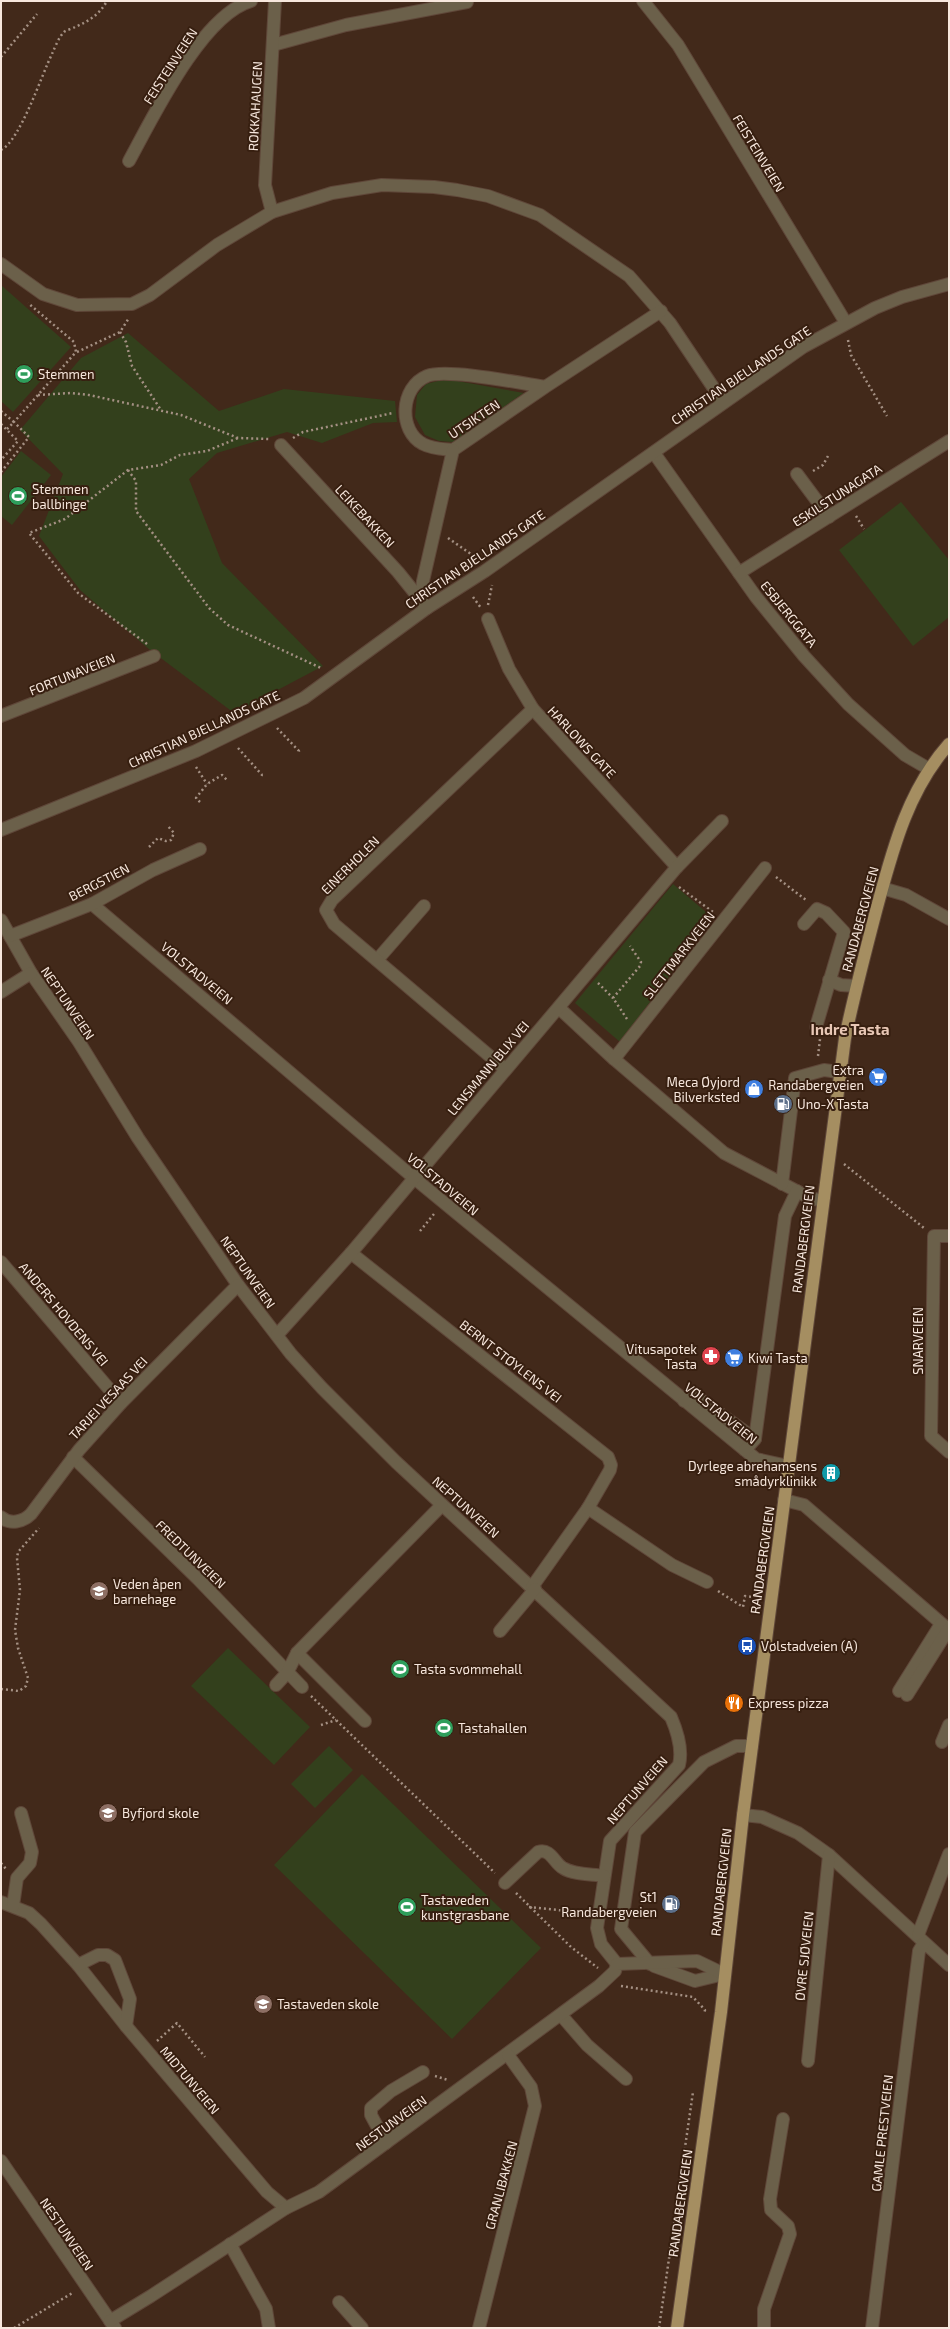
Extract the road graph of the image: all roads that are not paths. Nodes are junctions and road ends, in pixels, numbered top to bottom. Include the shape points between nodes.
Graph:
1 (251, 1) edge
2 (275, 1) edge
3 (643, 1) edge
4 (467, 2) edge
5 (273, 45) junction
6 (129, 161) dead end
7 (272, 212) junction
8 (1, 264) edge
9 (949, 284) edge
10 (661, 311) junction
11 (846, 323) junction
12 (545, 386) junction
13 (723, 402) junction
14 (949, 441) edge
15 (281, 444) road end
16 (453, 450) junction
17 (654, 453) junction
18 (799, 476) road end
19 (829, 517) junction
20 (739, 574) junction
21 (424, 604) junction
22 (488, 620) road end
23 (154, 656) road end
24 (533, 709) junction
25 (1, 716) edge
26 (949, 744) edge
27 (929, 769) junction
28 (722, 821) dead end
29 (1, 830) edge
30 (200, 849) dead end
31 (677, 867) junction
32 (765, 868) road end
33 (882, 888) junction
34 (92, 904) junction
35 (424, 906) dead end
36 (949, 919) edge
37 (1, 920) edge
38 (804, 924) dead end
39 (10, 936) junction
40 (377, 960) junction
41 (31, 973) junction
42 (829, 980) junction
43 (856, 986) junction
44 (1, 992) edge
45 (559, 1008) junction
46 (816, 1027) road end
47 (614, 1059) junction
48 (505, 1069) junction
49 (839, 1072) junction
50 (414, 1178) junction
51 (782, 1184) junction
52 (797, 1191) junction
53 (822, 1200) junction
54 (949, 1236) edge
55 (351, 1253) junction
56 (1, 1262) edge
57 (238, 1285) junction
58 (277, 1335) junction
59 (684, 1401) junction
60 (121, 1403) junction
61 (755, 1439) junction
62 (745, 1450) junction
63 (949, 1452) edge
64 (74, 1457) junction
65 (788, 1466) junction
66 (784, 1500) junction
67 (442, 1505) junction
68 (588, 1508) junction
69 (1, 1517) edge
70 (707, 1582) road end
71 (533, 1588) junction
72 (946, 1628) edge
73 (500, 1631) dead end
74 (297, 1653) junction
75 (287, 1673) junction
76 (276, 1685) dead end
77 (302, 1687) road end
78 (903, 1693) dead end
79 (365, 1721) dead end
80 (949, 1725) edge
81 (942, 1742) dead end
82 (752, 1746) junction
83 (21, 1813) dead end
84 (743, 1815) junction
85 (949, 1854) edge
86 (829, 1855) junction
87 (604, 1876) junction
88 (505, 1883) road end
89 (1, 1902) edge
90 (13, 1906) junction
91 (921, 1939) junction
92 (617, 1964) junction
93 (650, 1964) junction
94 (78, 1965) junction
95 (949, 1965) edge
96 (724, 1974) junction
97 (561, 2015) junction
98 (126, 2026) junction
99 (508, 2055) junction
100 (808, 2061) dead end
101 (423, 2072) dead end
102 (626, 2079) dead end
103 (783, 2119) dead end
104 (386, 2143) junction
105 (1, 2161) edge
106 (286, 2208) junction
107 (230, 2244) junction
108 (339, 2302) dead end
109 (113, 2324) edge
110 (269, 2328) edge
111 (362, 2328) edge
112 (479, 2328) edge
113 (677, 2328) edge
114 (764, 2328) edge
115 (872, 2328) edge

1 - 6 street, FEISTEINVEIEN via 240,4 206,35 177,77
2 - 5 street, ROKKAHAUGEN
3 - 11 street, FEISTEINVEIEN via 678,45
4 - 5 street via 346,24
5 - 7 street, ROKKAHAUGEN via 265,185
7 - 8 street via 218,245 150,295 132,304 77,305 43,294
7 - 10 street via 332,193 382,185 434,186 488,196 540,215 560,228 629,276
9 - 11 street, CHRISTIAN BJELLANDS GATE via 902,297
10 - 12 street, UTSIKTEN
10 - 13 street
11 - 13 street, CHRISTIAN BJELLANDS GATE via 804,347
12 - 16 street, UTSIKTEN
12 - 16 street, UTSIKTEN via 445,373 426,376 415,385 407,399 405,411 411,434 423,444
13 - 17 street, CHRISTIAN BJELLANDS GATE
14 - 19 street, ESKILSTUNAGATA
15 - 21 street, LEIKEBAKKEN
16 - 21 street via 423,581
17 - 20 street, ESBJERGGATA
17 - 21 street, CHRISTIAN BJELLANDS GATE via 485,571
18 - 19 street
19 - 20 street, ESKILSTUNAGATA
20 - 27 street, ESBJERGGATA via 804,656 848,704 905,755
21 - 29 street, CHRISTIAN BJELLANDS GATE via 304,698 196,751
22 - 24 street, HARLOWS GATE via 509,668
23 - 25 street, FORTUNAVEIEN
24 - 31 street, HARLOWS GATE
24 - 40 street, EINERHOLEN via 332,900 326,910 334,924
26 - 27 main road, RANDABERGVEIEN
27 - 33 main road, RANDABERGVEIEN via 905,815
28 - 31 street, LENSMANN BLIX VEI
30 - 34 street, BERGSTIEN via 153,870
31 - 45 street, LENSMANN BLIX VEI
32 - 47 street, SLETTMARKVEIEN
33 - 36 street via 906,895
33 - 43 main road, RANDABERGVEIEN
34 - 39 street, BERGSTIEN
34 - 50 street, VØLSTADVEIEN
35 - 40 street
37 - 39 street, NEPTUNVEIEN
38 - 42 street via 817,909 826,913 844,932
39 - 41 street, NEPTUNVEIEN
40 - 48 street, EINERHOLEN
41 - 44 street
41 - 57 street, NEPTUNVEIEN via 79,1042 138,1138
42 - 43 street via 841,985
42 - 46 street
43 - 49 main road, RANDABERGVEIEN
45 - 47 street
45 - 48 street, LENSMANN BLIX VEI
47 - 51 street via 724,1153
48 - 50 street, LENSMANN BLIX VEI
49 - 51 street via 824,1070 795,1078
49 - 53 main road, RANDABERGVEIEN
50 - 55 street, LENSMANN BLIX VEI
50 - 59 street, VØLSTADVEIEN
51 - 52 street
52 - 53 street
52 - 61 street via 785,1216
53 - 65 main road, RANDABERGVEIEN
54 - 63 street, SNARVEIEN via 934,1236 930,1436
55 - 58 street, LENSMANN BLIX VEI
55 - 68 street, BERNT STØYLENS VEI via 605,1452 610,1461 610,1470
56 - 60 street, ANDERS HOVDENS VEI
57 - 58 street, NEPTUNVEIEN
57 - 60 street, TARJEI VESAAS VEI
58 - 67 street, NEPTUNVEIEN via 354,1422
59 - 61 street via 691,1393
59 - 62 street, VØLSTADVEIEN
60 - 64 street, TARJEI VESAAS VEI
61 - 62 street
62 - 65 street, VØLSTADVEIEN via 756,1459
64 - 69 street, TARJEI VESAAS VEI via 25,1520 12,1522
64 - 75 street, FREDTUNVEIEN via 273,1655
65 - 66 main road, RANDABERGVEIEN
66 - 72 street via 804,1505
66 - 82 main road, RANDABERGVEIEN
67 - 71 street, NEPTUNVEIEN
67 - 74 street
68 - 70 street via 672,1565
68 - 71 street, BERNT STØYLENS VEI
71 - 73 street
71 - 87 street, NEPTUNVEIEN via 667,1713 677,1731 681,1758 679,1765 610,1841
72 - 78 street
74 - 75 street
74 - 79 street
75 - 76 street
75 - 77 street, FREDTUNVEIEN
80 - 81 street
82 - 84 main road, RANDABERGVEIEN
82 - 93 street via 736,1746 704,1762 635,1832 621,1929
83 - 90 street via 32,1852 30,1863 17,1878
84 - 86 street via 762,1817 798,1833
84 - 96 main road, RANDABERGVEIEN
85 - 91 street, GAMLE PRESTVEIEN
86 - 91 street
86 - 100 street, ØVRE SJØVEIEN
87 - 88 street via 562,1868 543,1851 538,1852
87 - 92 street, NEPTUNVEIEN via 598,1914 598,1936 609,1956
89 - 90 street, MIDTUNVEIEN
90 - 94 street, MIDTUNVEIEN via 29,1913
91 - 95 street
91 - 115 street, GAMLE PRESTVEIEN
92 - 93 street
92 - 97 street, NESTUNVEIEN via 609,1978
93 - 96 street via 697,1961
93 - 96 street via 695,1980
94 - 98 street, MIDTUNVEIEN
94 - 98 street via 98,1955 107,1954 115,1960 130,1999
96 - 113 main road, RANDABERGVEIEN
97 - 99 street, NESTUNVEIEN
97 - 102 street via 587,2045
98 - 106 street, MIDTUNVEIEN via 243,2164
99 - 104 street, NESTUNVEIEN
99 - 112 street, GRANLIBAKKEN via 530,2087 535,2106
101 - 104 street via 386,2094 371,2108
103 - 114 street via 770,2200 771,2210 788,2226 790,2234 764,2309
104 - 106 street, NESTUNVEIEN via 319,2192
105 - 109 street, NESTUNVEIEN via 84,2286
106 - 107 street, NESTUNVEIEN
107 - 109 street, NESTUNVEIEN
107 - 110 street via 266,2309
108 - 111 street

